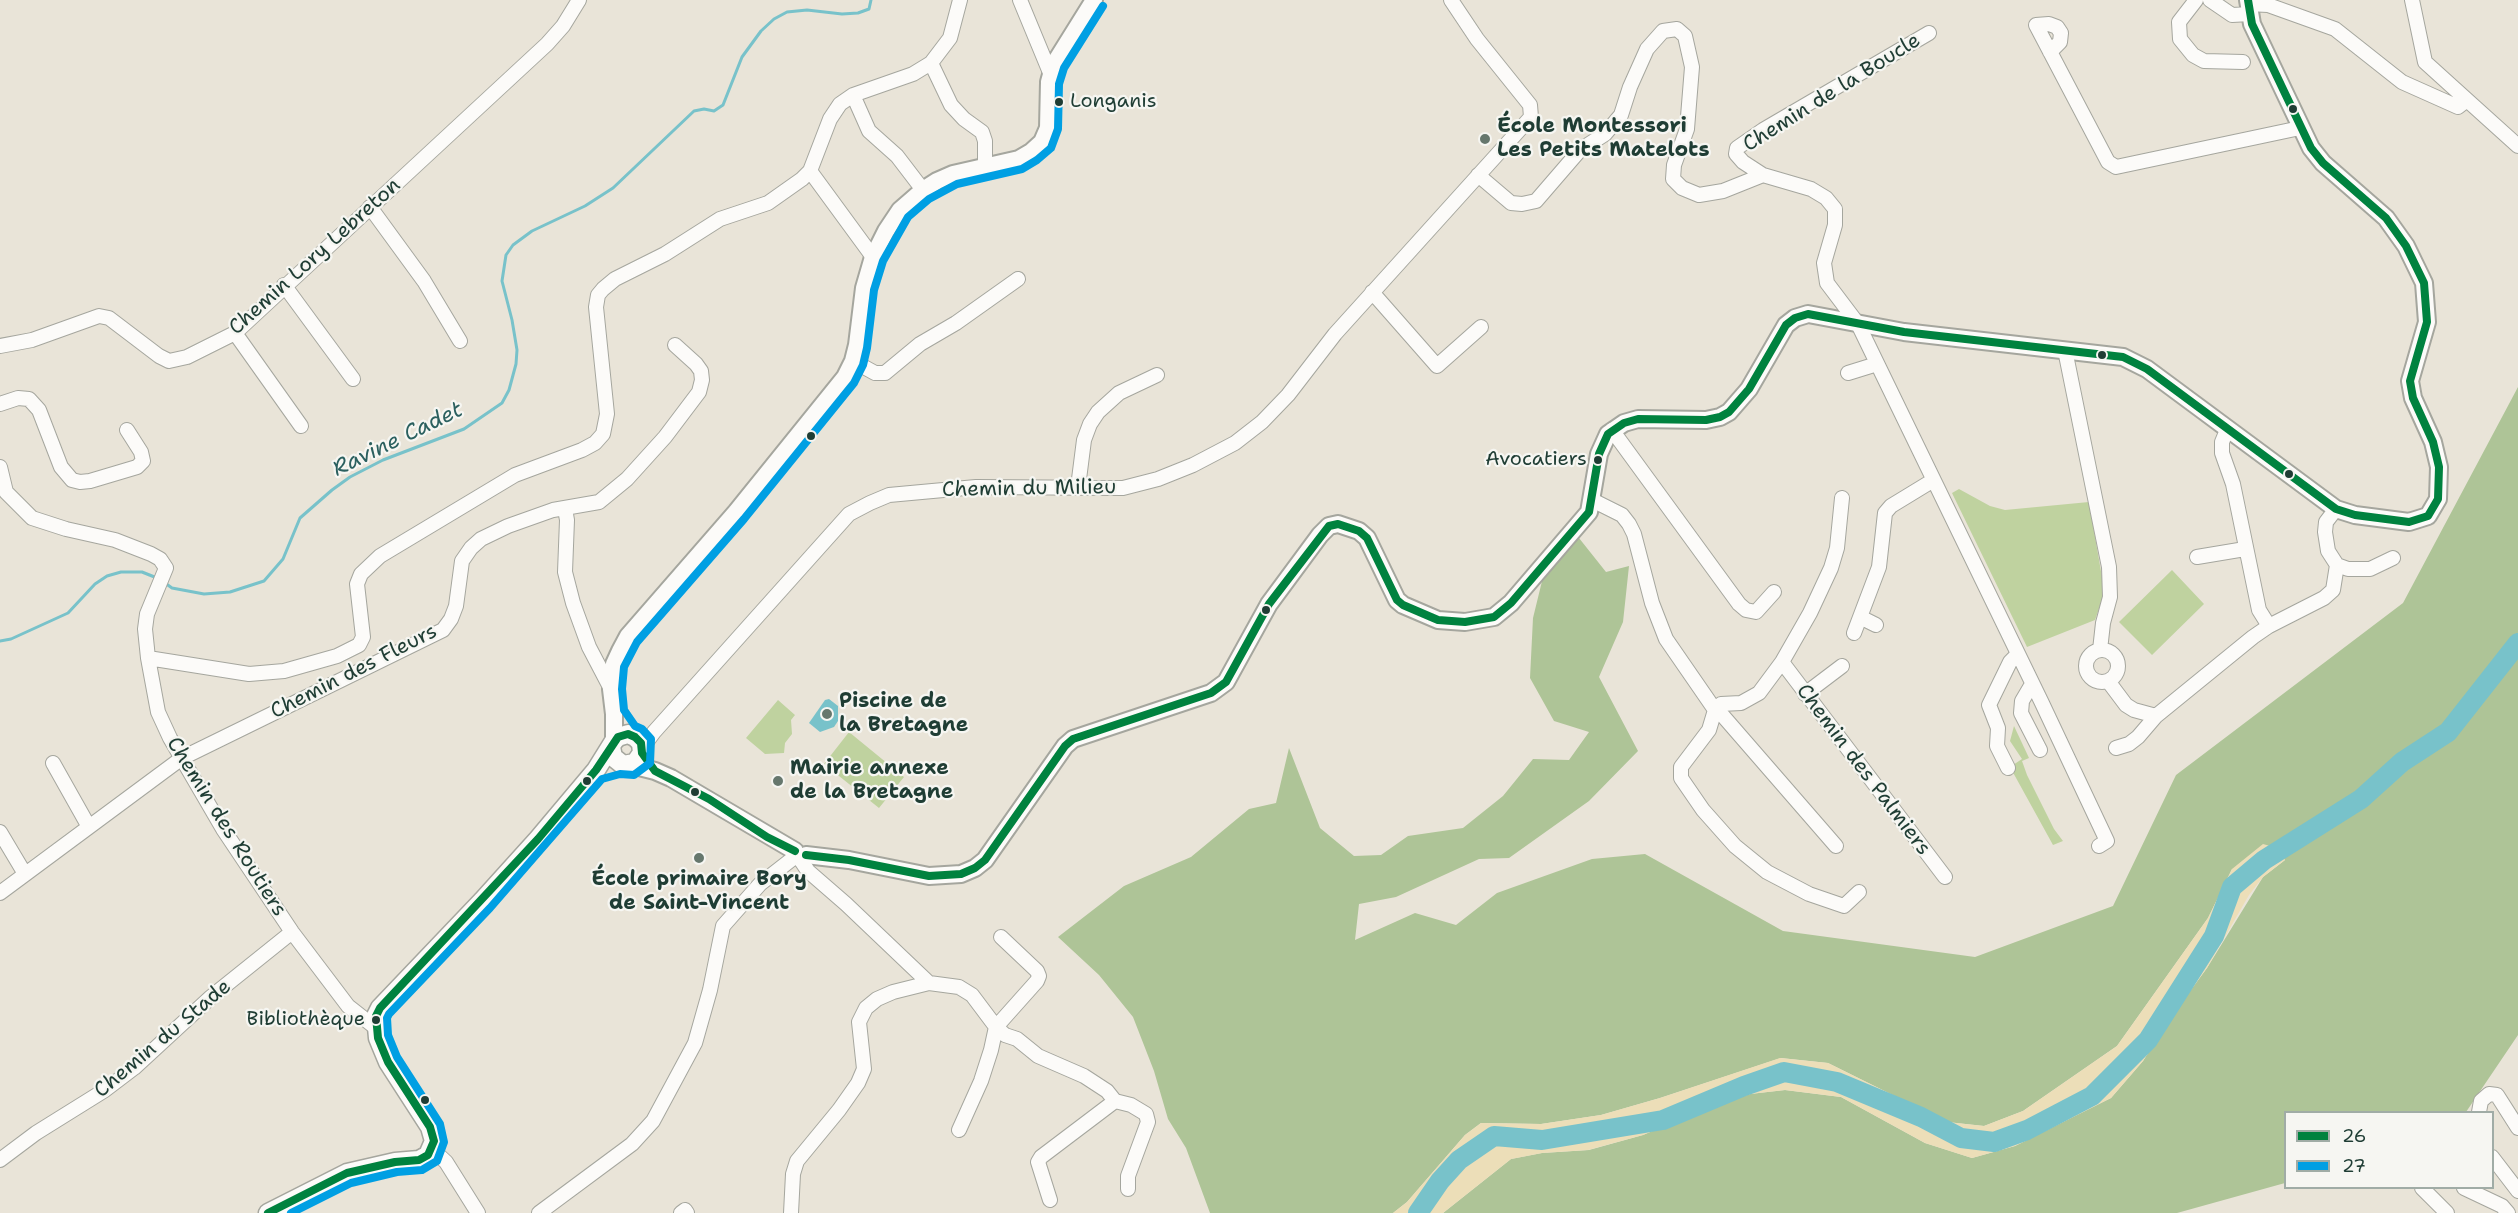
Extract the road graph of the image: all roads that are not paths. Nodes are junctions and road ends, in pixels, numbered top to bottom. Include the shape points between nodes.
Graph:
1 (579, 0) edge
2 (960, 0) edge
3 (1020, 0) edge
4 (1094, 0) edge
5 (1451, 0) edge
6 (2196, 0) edge
7 (2210, 0) edge
8 (2412, 0) edge
9 (2248, 6) edge
10 (1929, 33) dead end
11 (2050, 52) dead end
12 (2243, 62) dead end
13 (931, 63) junction
14 (1051, 75) junction
15 (852, 95) junction
16 (2467, 100) junction
17 (2300, 128) junction
18 (2518, 146) edge
19 (985, 165) junction
20 (810, 171) junction
21 (1478, 175) junction
22 (1763, 175) junction
23 (923, 190) junction
24 (370, 207) junction
25 (873, 257) junction
26 (1018, 279) dead end
27 (284, 285) junction
28 (1372, 292) junction
29 (1858, 324) junction
30 (1481, 327) dead end
31 (235, 333) junction
32 (460, 341) dead end
33 (675, 345) dead end
34 (0, 346) edge
35 (2065, 350) junction
36 (853, 361) junction
37 (1877, 364) junction
38 (1848, 373) dead end
39 (1157, 375) dead end
40 (353, 379) dead end
41 (0, 404) edge
42 (301, 426) dead end
43 (127, 430) dead end
44 (1612, 430) junction
45 (2227, 430) junction
46 (0, 467) edge
47 (1932, 481) junction
48 (1078, 487) junction
49 (3, 492) edge
50 (1842, 498) dead end
51 (1592, 500) junction
52 (565, 508) junction
53 (2331, 515) junction
54 (2245, 549) junction
55 (2197, 557) dead end
56 (2393, 558) dead end
57 (2337, 565) junction
58 (1774, 592) dead end
59 (1862, 618) junction
60 (1876, 625) dead end
61 (2269, 626) junction
62 (1854, 633) dead end
63 (2100, 650) junction
64 (2017, 655) junction
65 (148, 658) junction
66 (1782, 662) junction
67 (1842, 666) dead end
68 (2108, 681) junction
69 (2032, 684) junction
70 (611, 689) junction
71 (1805, 694) junction
72 (1716, 710) junction
73 (2156, 716) junction
74 (628, 748) junction
75 (2116, 748) dead end
76 (2040, 750) dead end
77 (182, 758) junction
78 (53, 763) dead end
79 (2008, 768) dead end
80 (89, 827) junction
81 (0, 832) edge
82 (1836, 846) dead end
83 (2099, 846) dead end
84 (799, 855) junction
85 (25, 874) junction
86 (1944, 877) dead end
87 (1859, 892) dead end
88 (0, 893) edge
89 (292, 932) junction
90 (1001, 937) dead end
91 (929, 983) junction
92 (996, 1027) junction
93 (376, 1028) junction
94 (1115, 1101) junction
95 (2479, 1111) edge
96 (2518, 1128) edge
97 (959, 1130) dead end
98 (432, 1149) junction
99 (2494, 1158) edge
100 (0, 1160) edge
101 (1128, 1189) dead end
102 (2423, 1189) edge
103 (2466, 1189) edge
104 (2518, 1191) edge
105 (1050, 1200) dead end
106 (268, 1213) edge
107 (478, 1213) edge
108 (539, 1213) edge
109 (681, 1213) edge
110 (687, 1213) edge
111 (792, 1213) edge
112 (2447, 1213) edge
113 (2508, 1213) edge

1 - 24 street, Chemin Lory Lebreton via 547,44
2 - 13 street via 950,38
3 - 14 street
4 - 14 street
5 - 21 street, Chemin du Milieu via 1531,109 1531,117
6 - 12 street via 2179,22 2180,39 2193,55 2204,61
7 - 9 street via 2232,15
8 - 16 street via 2425,62
9 - 16 street via 2268,5 2321,23 2348,38 2411,87 2458,107
9 - 17 street
10 - 22 street, Chemin de la Boucle via 1737,148 1736,154 1743,162
11 - 17 street via 2108,162 2116,167
13 - 15 street via 913,74
13 - 19 street via 951,105 982,132
14 - 19 street via 1048,128 1042,142 1019,159
15 - 20 street via 830,119
15 - 23 street via 869,131 897,156
16 - 18 street
17 - 53 street via 2323,163 2379,211 2406,246 2420,272 2426,297 2427,322 2410,381 2439,467 2435,506 2428,516 2409,522
19 - 23 street via 952,174
20 - 25 street
20 - 65 street via 768,203 720,219 603,289 597,296 596,307 608,414 603,434 582,450 515,475 380,556 361,574 357,584 363,637 359,645 337,656 284,671 249,674
21 - 22 street, Chemin de la Boucle via 1511,203 1536,201 1580,150 1605,134 1621,115 1647,49 1663,31 1677,29 1685,36 1692,67 1687,129 1673,179 1699,195 1723,192
21 - 28 street, Chemin du Milieu
22 - 29 street, Chemin de la Boucle via 1811,189 1827,198 1835,209 1835,225 1824,263 1827,283
23 - 25 street via 900,210
24 - 27 street, Chemin Lory Lebreton
24 - 32 street via 424,281
25 - 36 street
26 - 36 street via 920,344 885,373 875,373
27 - 31 street, Chemin Lory Lebreton
27 - 40 street
28 - 30 street via 1437,366
28 - 48 street, Chemin du Milieu via 1288,395 1263,422 1235,442 1158,479 1123,488
29 - 35 street
29 - 37 street
29 - 44 street via 1808,314 1795,318 1786,325 1744,395 1730,412 1720,417 1638,419
31 - 34 street, Chemin Lory Lebreton via 187,357 169,361 109,318 99,316 32,340
31 - 42 street
33 - 52 street, Chemin des Fleurs via 701,371 699,392 665,437 618,486 598,502
35 - 45 street via 2123,357 2134,362
35 - 63 street via 2109,567 2110,597
36 - 70 street via 835,390 736,512 628,636 614,664
37 - 38 street
37 - 47 street
39 - 48 street via 1119,393 1098,412 1090,424 1081,455
41 - 43 street via 29,399 39,410 61,467 72,480 80,482 137,467 143,461
44 - 51 street via 1599,454
44 - 58 street via 1739,604 1756,612
45 - 53 street
45 - 54 street via 2222,453 2233,484
46 - 49 street
47 - 59 street via 1886,513 1879,567
47 - 64 street
48 - 74 street, Chemin du Milieu via 976,487 889,495 849,514 654,732
49 - 65 street, Chemin des Routiers via 32,518 45,524 115,540 163,564 147,614
50 - 66 street via 1831,568
51 - 72 street via 1622,515 1629,524 1666,639
51 - 84 street via 1589,512 1511,603 1494,616 1466,622 1438,620 1400,603 1367,538 1338,524 1329,526 1269,604 1226,682 1211,693 1074,739 1065,746 985,860 975,868 961,874 930,876
52 - 70 street via 565,572 589,647
52 - 77 street, Chemin des Fleurs via 508,526 471,548 462,561 456,606 443,630
53 - 57 street via 2328,551
54 - 55 street
54 - 61 street via 2259,609
56 - 57 street via 2370,569
57 - 61 street via 2333,590
59 - 60 street
59 - 62 street
61 - 73 street
63 - 68 street via 2114,655 2118,662 2115,677
63 - 68 street via 2088,659 2086,667 2093,680
64 - 69 street
64 - 79 street via 1989,705 1998,728 1997,746
65 - 77 street, Chemin des Routiers via 158,712
66 - 71 street, Chemin des Palmiers
66 - 72 street via 1759,693 1741,703 1721,704
67 - 71 street
68 - 73 street via 2126,705
69 - 76 street via 2022,701 2021,712
69 - 83 street via 2107,841
70 - 74 street via 614,714
71 - 86 street, Chemin des Palmiers
72 - 82 street
72 - 87 street via 1709,730 1681,766 1681,778 1703,810 1735,846 1767,872 1809,894 1844,906
73 - 75 street via 2138,737
74 - 84 street via 655,771 709,799
74 - 93 main road via 596,770 482,902 384,1001 376,1016
77 - 80 street, Chemin des Fleurs
77 - 89 street, Chemin des Routiers via 223,829
78 - 80 street
80 - 85 street, Chemin des Fleurs
81 - 85 street
84 - 91 street via 808,871
84 - 108 street via 760,884 723,926 695,1043 653,1121 632,1144
85 - 88 street, Chemin des Fleurs
89 - 93 street, Chemin des Routiers via 348,1006
89 - 100 street, Chemin du Stade via 134,1068
90 - 92 street via 1039,976
91 - 92 street via 959,987 972,995
91 - 111 street via 893,992 866,1008 859,1023 864,1069 839,1110 797,1161
92 - 94 street via 1038,1056 1084,1076
92 - 97 street via 981,1081
93 - 98 main road via 388,1062 430,1127
94 - 101 street via 1146,1114 1148,1122 1128,1176
94 - 105 street via 1041,1157 1038,1162
95 - 96 street via 2481,1101 2497,1095
98 - 106 main road via 419,1160 347,1173
98 - 107 street via 446,1162
99 - 104 street
102 - 112 street
103 - 113 street via 2502,1206
109 - 110 street

